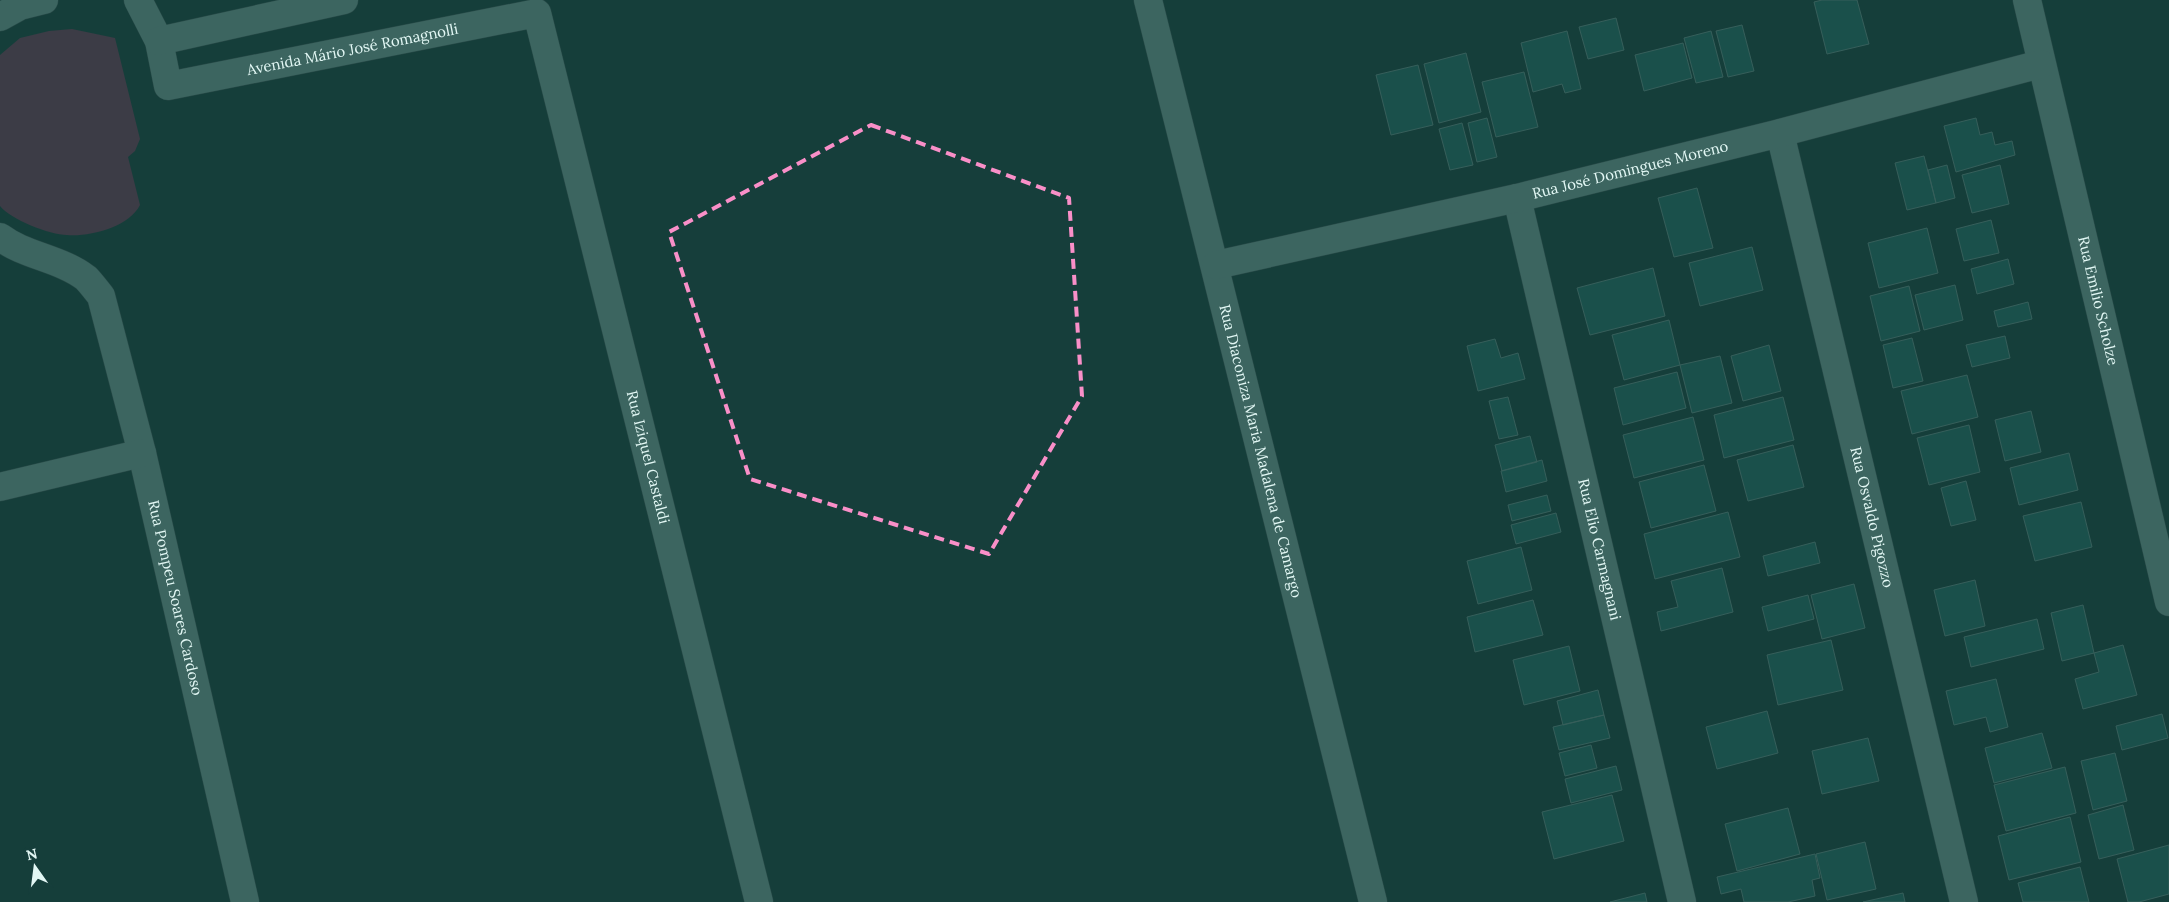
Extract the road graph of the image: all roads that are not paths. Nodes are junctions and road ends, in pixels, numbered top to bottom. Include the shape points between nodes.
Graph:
1 (44, 0) edge
2 (138, 0) edge
3 (344, 0) edge
4 (1148, 0) edge
5 (2027, 0) edge
6 (537, 13) joint
7 (0, 17) edge
8 (159, 41) junction
9 (2041, 64) junction
10 (1780, 133) junction
11 (1517, 198) junction
12 (0, 237) edge
13 (1216, 265) junction
14 (142, 453) junction
15 (0, 487) edge
16 (2158, 516) edge
17 (2169, 602) edge
18 (245, 902) edge
19 (759, 902) edge
20 (1373, 902) edge
21 (1682, 902) edge
22 (1964, 902) edge

1 - 7 street via 20,6
2 - 8 street
3 - 8 street
4 - 13 street, Rua Diaconiza Maria Madalena de Camargo
5 - 9 street, Rua Emilio Scholze
6 - 8 street, Avenida Mário José Romagnolli via 168,86
6 - 19 street, Rua Iziquel Castaldi
9 - 10 street, Rua José Domingues Moreno
9 - 16 street, Rua Emilio Scholze
10 - 11 street, Rua José Domingues Moreno
10 - 22 street, Rua Osvaldo Pigozzo
11 - 13 street, Rua José Domingues Moreno
11 - 21 street, Rua Elio Carmagnani
12 - 14 street, Rua Pompeu Soares Cardoso via 9,244 66,266 86,278 102,296
13 - 20 street, Rua Diaconiza Maria Madalena de Camargo
14 - 15 street
14 - 18 street, Rua Pompeu Soares Cardoso
16 - 17 street, Rua Emilio Scholze

